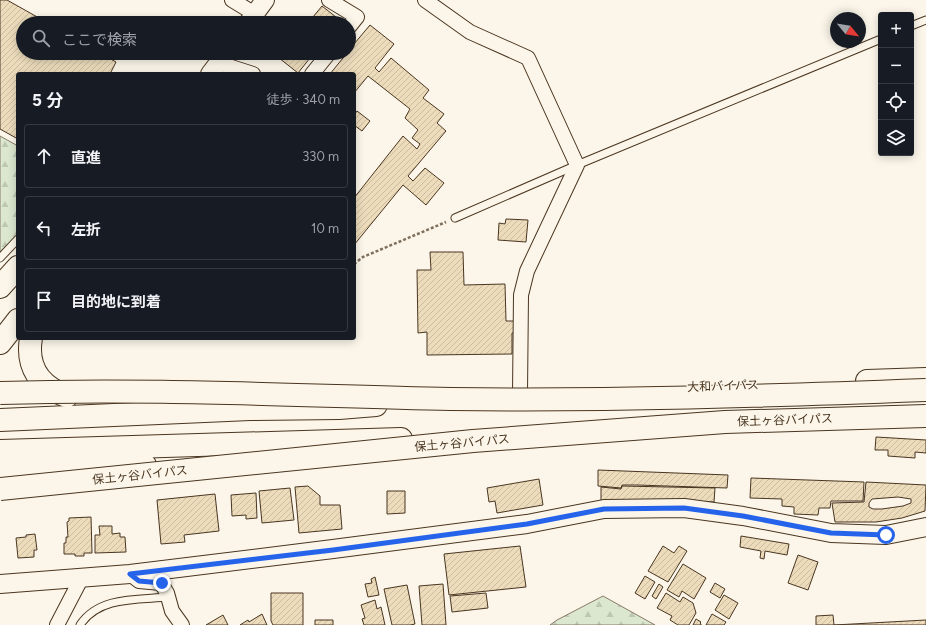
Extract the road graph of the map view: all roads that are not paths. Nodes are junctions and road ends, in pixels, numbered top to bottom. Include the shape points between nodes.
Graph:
1 (232, 0) edge
2 (329, 0) edge
3 (425, 0) edge
4 (256, 12) edge
5 (355, 16) edge
6 (926, 20) edge
7 (914, 25) edge
8 (878, 40) edge
9 (323, 60) edge
10 (218, 63) edge
11 (247, 72) edge
12 (314, 72) edge
13 (577, 165) junction
14 (455, 218) road end
15 (16, 241) edge
16 (0, 258) edge
17 (16, 269) edge
18 (0, 287) edge
19 (16, 323) edge
20 (31, 340) edge
21 (0, 343) edge
22 (926, 379) edge
23 (926, 390) edge
24 (520, 392) junction
25 (0, 393) edge
26 (74, 399) junction
27 (0, 401) edge
28 (926, 416) edge
29 (0, 420) edge
30 (926, 422) edge
31 (610, 434) junction
32 (0, 451) edge
33 (0, 471) edge
34 (0, 489) edge
35 (926, 527) edge
36 (130, 574) junction
37 (82, 577) junction
38 (0, 584) edge
39 (168, 597) junction
40 (57, 625) edge
41 (80, 625) edge
42 (182, 625) edge

1 - 4 street
2 - 5 street
3 - 13 street via 470,32 528,58
6 - 7 lane
8 - 13 lane
9 - 12 street
10 - 11 street
13 - 14 lane
13 - 24 street via 527,271 521,295
15 - 16 lane
17 - 18 highway
19 - 21 highway
20 - 26 highway via 30,360 34,371 44,384
22 - 24 highway, 大和バイパス
23 - 25 highway, 保土ヶ谷バイパス, bridge via 592,399 453,399 149,392
24 - 26 highway via 261,392
24 - 29 highway via 339,408 250,409
26 - 27 highway
28 - 34 highway, 保土ヶ谷バイパス, bridge via 725,422 473,441
30 - 31 highway
31 - 32 highway
31 - 33 highway via 384,455
35 - 36 street via 886,535 831,533 743,516 684,508 604,509 527,524
36 - 37 street
36 - 39 street via 139,581 162,583
37 - 38 street
37 - 40 street
39 - 41 lane via 106,604 92,612
39 - 42 street via 172,611

